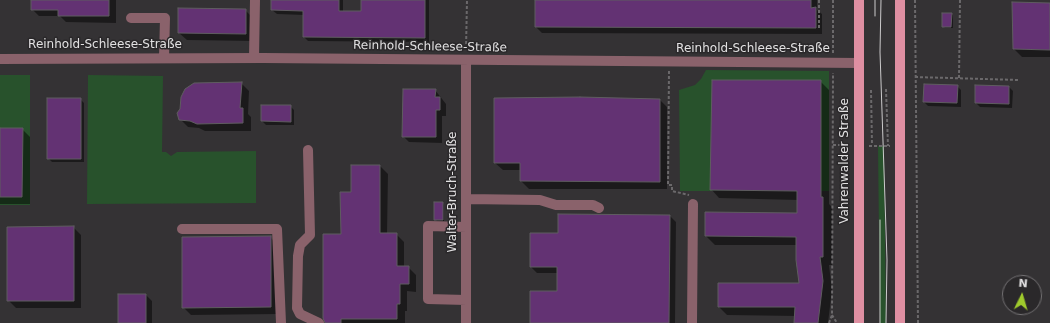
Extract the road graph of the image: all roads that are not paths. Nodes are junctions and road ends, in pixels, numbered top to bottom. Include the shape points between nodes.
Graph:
1 (255, 0) edge
2 (859, 0) edge
3 (900, 0) edge
4 (131, 18) dead end
5 (164, 58) junction
6 (254, 58) junction
7 (0, 59) edge
8 (466, 61) junction
9 (859, 63) junction
10 (308, 150) dead end
11 (466, 199) junction
12 (693, 204) road end
13 (599, 208) dead end
14 (466, 227) junction
15 (182, 229) dead end
16 (466, 300) junction
17 (280, 323) edge
18 (318, 323) edge
19 (466, 323) edge
20 (692, 323) edge
21 (860, 323) edge
22 (900, 323) edge

1 - 6 street
2 - 9 main road, Vahrenwalder Straße
3 - 22 main road
4 - 5 street via 165,18
5 - 6 street, Reinhold-Schleese-Straße
5 - 7 street, Reinhold-Schleese-Straße
6 - 8 street, Reinhold-Schleese-Straße
8 - 9 street, Reinhold-Schleese-Straße
8 - 11 street, Walter-Bruch-Straße
9 - 21 main road, Vahrenwalder Straße
10 - 18 street via 310,235 300,245 298,256 298,308 300,314
11 - 13 street via 540,200 556,205 592,205
11 - 14 street, Walter-Bruch-Straße
12 - 20 street
14 - 16 street, Walter-Bruch-Straße
14 - 16 street via 428,226 428,299
15 - 17 street via 276,229
16 - 19 street, Walter-Bruch-Straße

